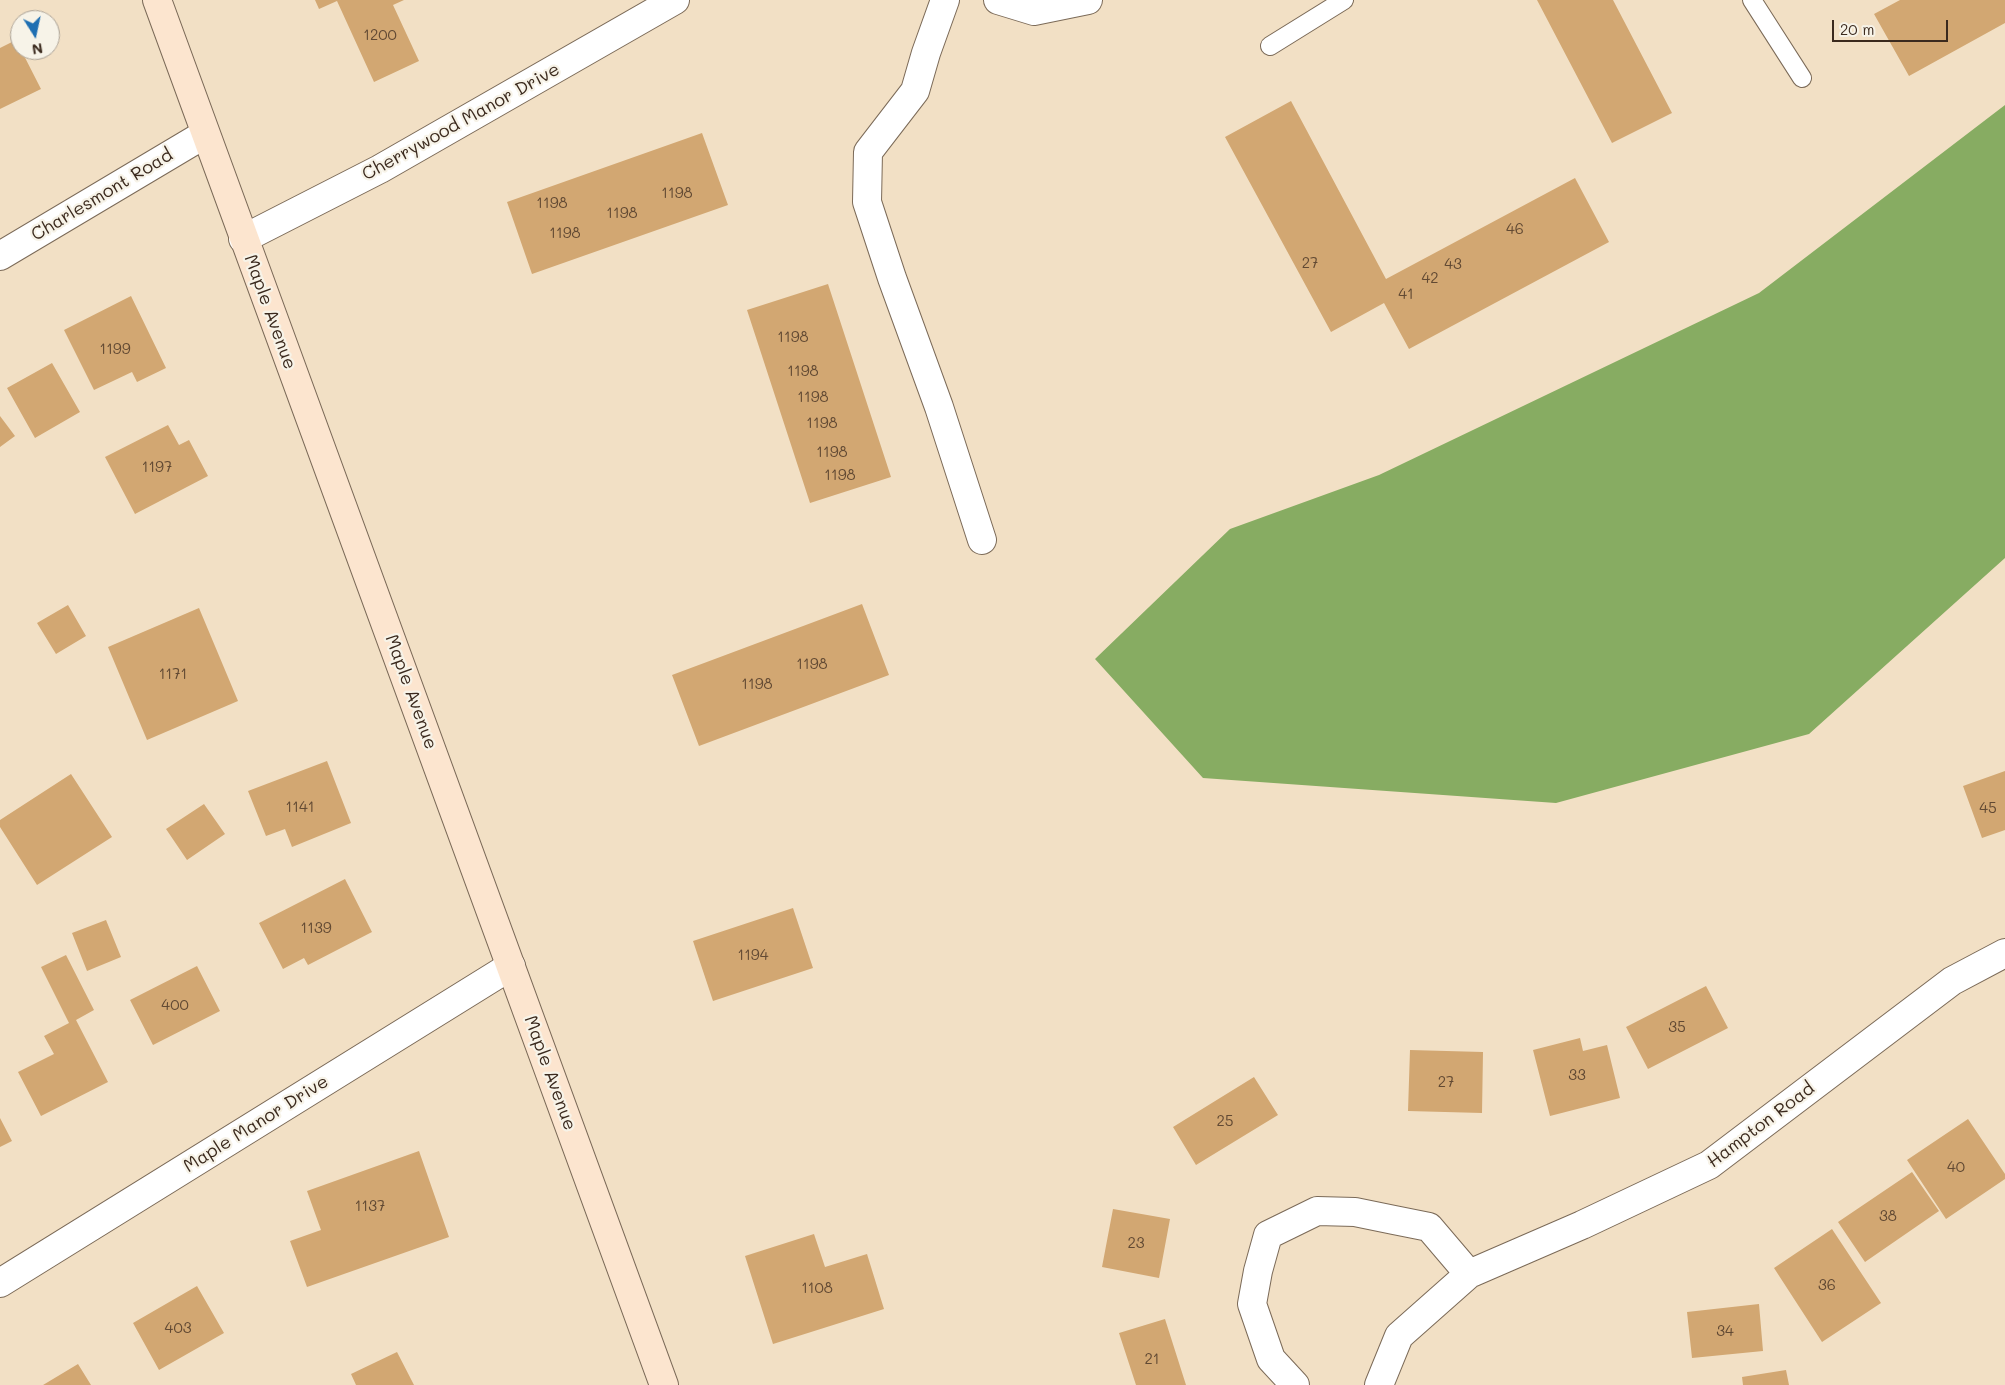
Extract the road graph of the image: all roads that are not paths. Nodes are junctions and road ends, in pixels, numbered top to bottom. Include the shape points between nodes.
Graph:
1 (157, 0) edge
2 (675, 0) edge
3 (945, 0) edge
4 (998, 0) edge
5 (1088, 0) edge
6 (1344, 0) edge
7 (1752, 0) edge
8 (1270, 46) dead end
9 (1802, 78) dead end
10 (205, 134) junction
11 (243, 239) junction
12 (0, 256) edge
13 (982, 540) dead end
14 (2005, 953) edge
15 (511, 966) junction
16 (1470, 1274) junction
17 (0, 1283) edge
18 (664, 1385) edge
19 (1296, 1385) edge
20 (1379, 1385) edge

1 - 10 main road, Maple Avenue
2 - 11 street, Cherrywood Manor Drive via 380,169
3 - 13 street via 915,91 868,152 867,202
4 - 5 street via 1034,11
6 - 8 lane
7 - 9 lane
10 - 11 main road, Maple Avenue
10 - 12 street, Charlesmont Road
11 - 15 main road, Maple Avenue
14 - 16 street, Hampton Road via 1952,981 1709,1166
15 - 17 street, Maple Manor Drive
15 - 18 main road, Maple Avenue
16 - 19 street via 1428,1227 1355,1212 1317,1211 1268,1235 1252,1304 1271,1359
16 - 20 street, Hampton Road via 1400,1336

